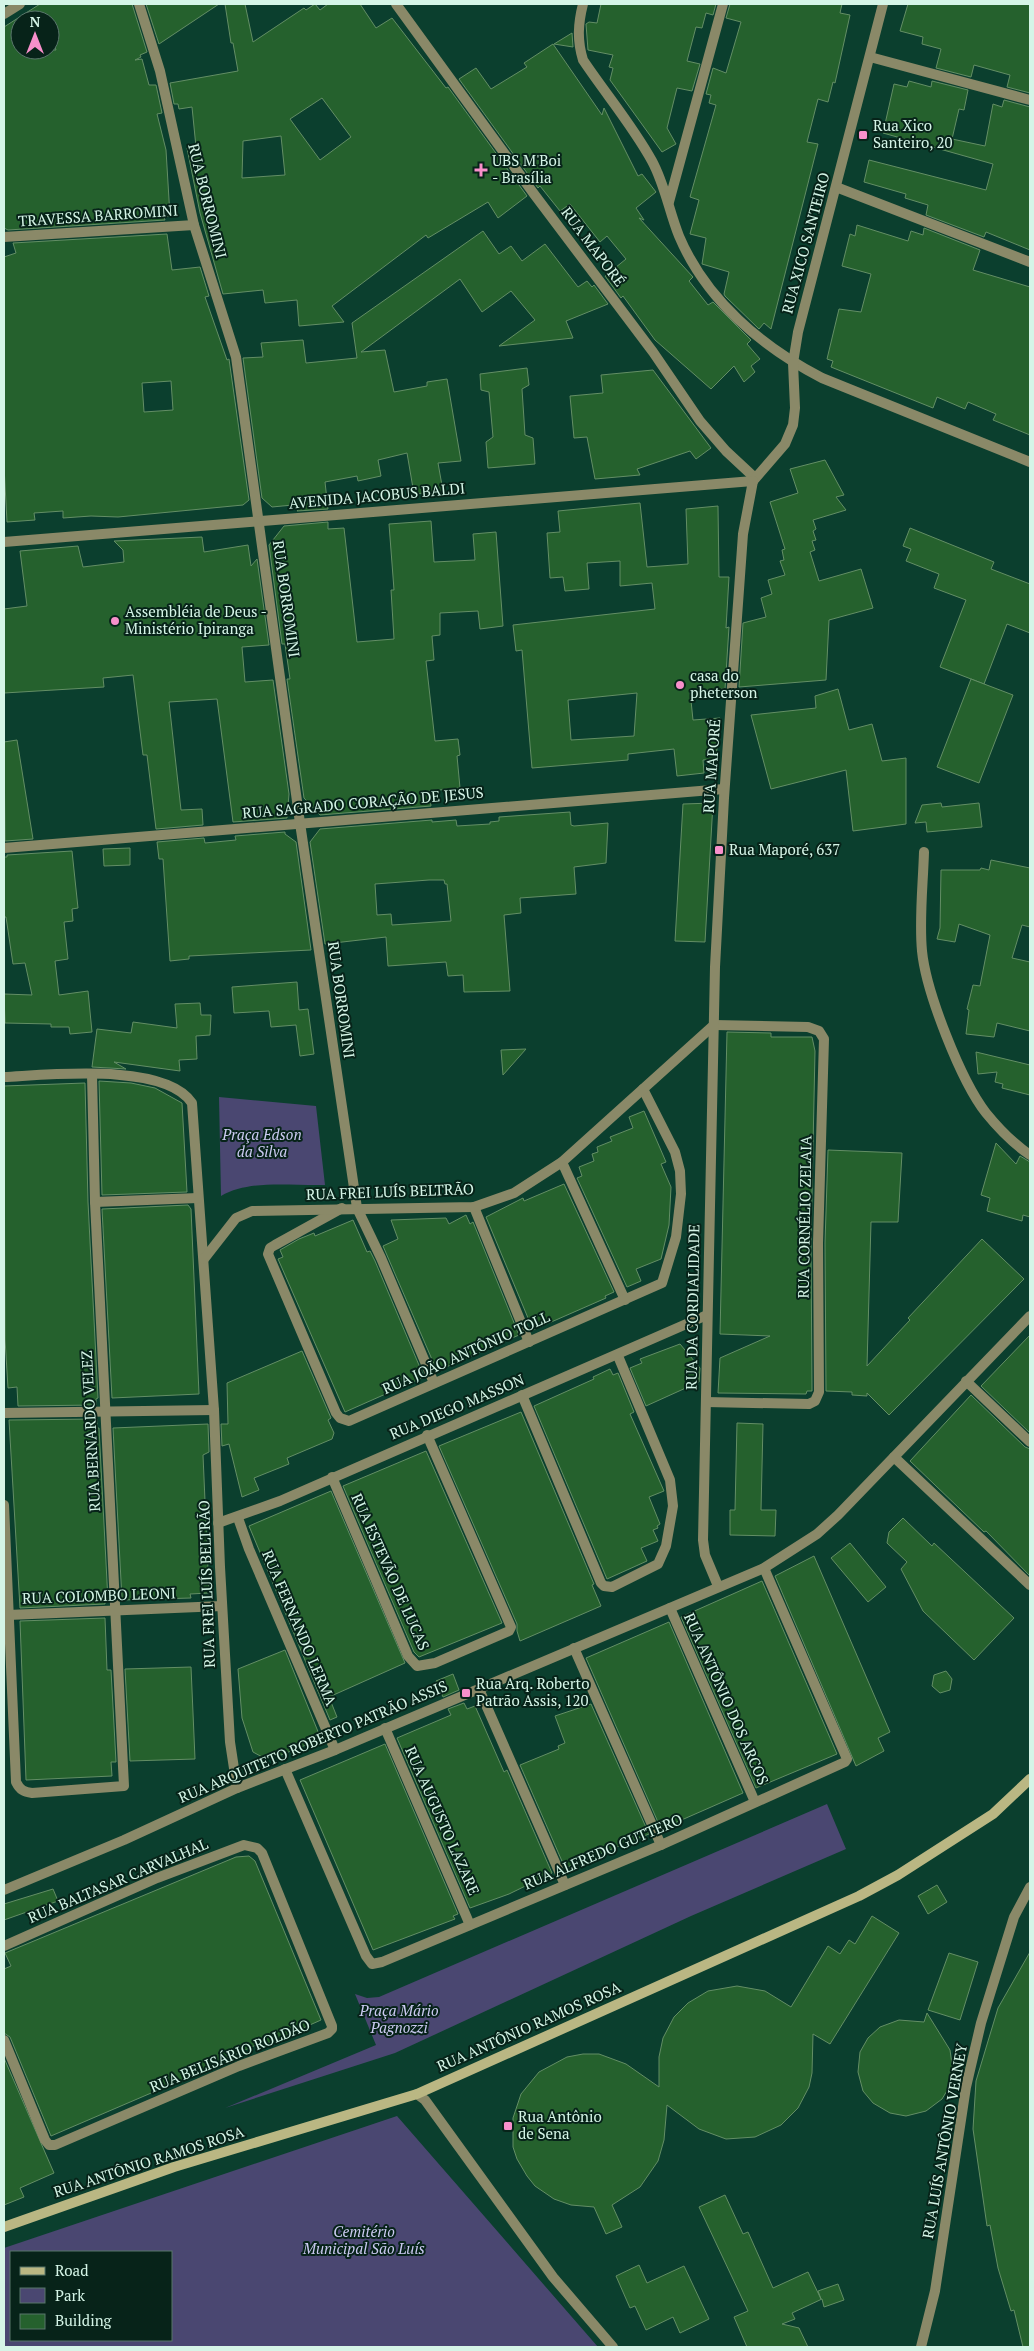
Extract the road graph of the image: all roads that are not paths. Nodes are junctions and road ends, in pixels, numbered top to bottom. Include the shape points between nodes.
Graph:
1 (20, 4) edge
2 (139, 4) edge
3 (396, 4) edge
4 (583, 4) edge
5 (723, 4) edge
6 (884, 4) edge
7 (4, 14) edge
8 (870, 57) junction
9 (1030, 100) edge
10 (836, 187) junction
11 (669, 202) junction
12 (194, 225) junction
13 (4, 237) edge
14 (1030, 262) edge
15 (793, 363) junction
16 (1030, 462) edge
17 (754, 480) junction
18 (260, 522) junction
19 (4, 542) edge
20 (724, 789) junction
21 (300, 823) junction
22 (4, 848) edge
23 (924, 852) dead end
24 (714, 1025) junction
25 (92, 1074) junction
26 (4, 1077) edge
27 (643, 1089) junction
28 (1030, 1155) edge
29 (562, 1162) junction
30 (198, 1198) junction
31 (95, 1202) junction
32 (474, 1206) junction
33 (342, 1208) junction
34 (357, 1208) junction
35 (204, 1259) junction
36 (625, 1300) junction
37 (707, 1315) junction
38 (1030, 1316) edge
39 (529, 1342) junction
40 (618, 1356) junction
41 (966, 1381) junction
42 (434, 1383) junction
43 (522, 1395) junction
44 (706, 1402) junction
45 (214, 1410) junction
46 (105, 1412) junction
47 (4, 1413) edge
48 (428, 1435) junction
49 (1030, 1442) edge
50 (894, 1457) junction
51 (332, 1477) junction
52 (4, 1505) edge
53 (238, 1518) junction
54 (218, 1523) junction
55 (764, 1568) junction
56 (1030, 1585) edge
57 (718, 1586) junction
58 (222, 1606) junction
59 (670, 1608) junction
60 (114, 1611) junction
61 (8, 1615) junction
62 (574, 1648) junction
63 (479, 1689) junction
64 (385, 1728) junction
65 (335, 1750) junction
66 (285, 1769) junction
67 (1030, 1779) edge
68 (236, 1788) junction
69 (755, 1802) junction
70 (244, 1845) joint
71 (660, 1845) junction
72 (565, 1885) junction
73 (1030, 1887) edge
74 (4, 1890) edge
75 (470, 1925) junction
76 (4, 1946) edge
77 (4, 2040) edge
78 (417, 2094) junction
79 (4, 2227) edge
80 (613, 2347) edge
81 (921, 2347) edge

1 - 7 street
2 - 12 street, RUA BORROMINI via 160,71
3 - 17 street, RUA MAPORÉ via 653,352 700,421
4 - 11 street via 578,26 578,44 583,60 652,160
5 - 11 street
6 - 8 street, RUA XICO SANTEIRO
8 - 9 street
8 - 10 street, RUA XICO SANTEIRO
10 - 14 street
10 - 15 street, RUA XICO SANTEIRO via 798,332
11 - 15 street via 678,234 705,281 760,340
12 - 13 street, TRAVESSA BARROMINI
12 - 18 street, RUA BORROMINI via 236,357
15 - 16 street
15 - 17 street, RUA XICO SANTEIRO via 793,425 784,444
17 - 18 street, AVENIDA JACOBUS BALDI
17 - 20 street, RUA MAPORÉ via 743,534
18 - 19 street, AVENIDA JACOBUS BALDI
18 - 21 street, RUA BORROMINI
20 - 21 street, RUA SAGRADO CORAÇÃO DE JESUS
20 - 24 street, RUA MAPORÉ
21 - 22 street, RUA SAGRADO CORAÇÃO DE JESUS
21 - 34 street, RUA BORROMINI
23 - 28 street via 922,951 928,983 973,1092 985,1112
24 - 27 street, RUA FREI LUÍS BELTRÃO
24 - 37 street, RUA DA CORDIALIDADE
24 - 44 street, RUA CORNÉLIO ZELAIA via 808,1027 819,1031 824,1039 818,1243 819,1392 815,1401 809,1404
25 - 26 street, RUA FREI LUÍS BELTRÃO
25 - 30 street, RUA FREI LUÍS BELTRÃO via 151,1078 188,1097 194,1113
25 - 31 street, RUA BERNARDO VELEZ
27 - 29 street, RUA FREI LUÍS BELTRÃO
27 - 36 street, RUA JOÃO ANTÔNIO TOLL via 675,1152 681,1194 676,1237 665,1278 657,1286
29 - 32 street, RUA FREI LUÍS BELTRÃO via 514,1193
29 - 36 street
30 - 31 street
30 - 35 street, RUA FREI LUÍS BELTRÃO
31 - 46 street, RUA BERNARDO VELEZ
32 - 34 street, RUA FREI LUÍS BELTRÃO
32 - 39 street
33 - 34 street, RUA FREI LUÍS BELTRÃO
33 - 35 street, RUA FREI LUÍS BELTRÃO via 252,1211 236,1218
33 - 42 street, RUA JOÃO ANTÔNIO TOLL via 270,1248 268,1254 336,1413 344,1420 353,1420
34 - 42 street, RUA BORROMINI
35 - 45 street, RUA FREI LUÍS BELTRÃO
36 - 39 street, RUA JOÃO ANTÔNIO TOLL
37 - 40 street, RUA DIEGO MASSON
37 - 44 street, RUA DA CORDIALIDADE
38 - 41 street, RUA ARQUITETO ROBERTO PATRÃO ASSIS
39 - 42 street, RUA JOÃO ANTÔNIO TOLL
40 - 43 street, RUA DIEGO MASSON
40 - 43 street via 670,1480 673,1506 669,1534 658,1564 612,1587 601,1583
41 - 49 street
41 - 50 street, RUA ARQUITETO ROBERTO PATRÃO ASSIS
43 - 48 street, RUA DIEGO MASSON
44 - 57 street, RUA DA CORDIALIDADE via 703,1540 705,1555
45 - 46 street
45 - 54 street, RUA FREI LUÍS BELTRÃO
46 - 47 street
46 - 60 street, RUA BERNARDO VELEZ
48 - 51 street, RUA DIEGO MASSON
48 - 51 street, RUA ESTEVÃO DE LUCAS via 509,1631 435,1663 417,1666 408,1656
50 - 55 street, RUA ARQUITETO ROBERTO PATRÃO ASSIS via 817,1534
50 - 56 street
51 - 53 street, RUA DIEGO MASSON
52 - 61 street
53 - 54 street, RUA DIEGO MASSON
53 - 65 street, RUA FERNANDO LERMA
54 - 58 street, RUA FREI LUÍS BELTRÃO
55 - 57 street, RUA ARQUITETO ROBERTO PATRÃO ASSIS
55 - 69 street, RUA ALFREDO GUTTERO via 846,1760
57 - 59 street, RUA ARQUITETO ROBERTO PATRÃO ASSIS
58 - 60 street, RUA COLOMBO LEONI
58 - 68 street, RUA FREI LUÍS BELTRÃO
59 - 62 street, RUA ARQUITETO ROBERTO PATRÃO ASSIS
59 - 69 street, RUA ANTÔNIO DOS ARCOS
60 - 61 street, RUA COLOMBO LEONI
60 - 61 street, RUA BERNARDO VELEZ via 124,1786 32,1792 19,1788 15,1764
62 - 63 street, RUA ARQUITETO ROBERTO PATRÃO ASSIS
62 - 71 street
63 - 64 street, RUA ARQUITETO ROBERTO PATRÃO ASSIS
63 - 72 street
64 - 65 street, RUA ARQUITETO ROBERTO PATRÃO ASSIS
64 - 75 street, RUA AUGUSTO LAZARE
65 - 66 street, RUA ARQUITETO ROBERTO PATRÃO ASSIS
66 - 68 street, RUA ARQUITETO ROBERTO PATRÃO ASSIS
66 - 75 street, RUA ALFREDO GUTTERO via 369,1962 377,1964
67 - 78 main road, RUA ANTÔNIO RAMOS ROSA via 993,1814 890,1880
68 - 74 street, RUA ARQUITETO ROBERTO PATRÃO ASSIS via 124,1840
69 - 71 street, RUA ALFREDO GUTTERO
70 - 76 street, RUA BALTASAR CARVALHAL via 157,1878
70 - 77 street, RUA BELISÁRIO ROLDÃO via 257,1848 262,1853 332,2020 331,2032 239,2066 55,2145 49,2145 45,2140
71 - 72 street, RUA ALFREDO GUTTERO
72 - 75 street, RUA ALFREDO GUTTERO
73 - 81 street, RUA LUÍS ANTÔNIO VERNEY via 1014,1917 981,2023 966,2087 935,2291
78 - 79 main road, RUA ANTÔNIO RAMOS ROSA via 174,2167
78 - 80 street via 425,2100 553,2277

